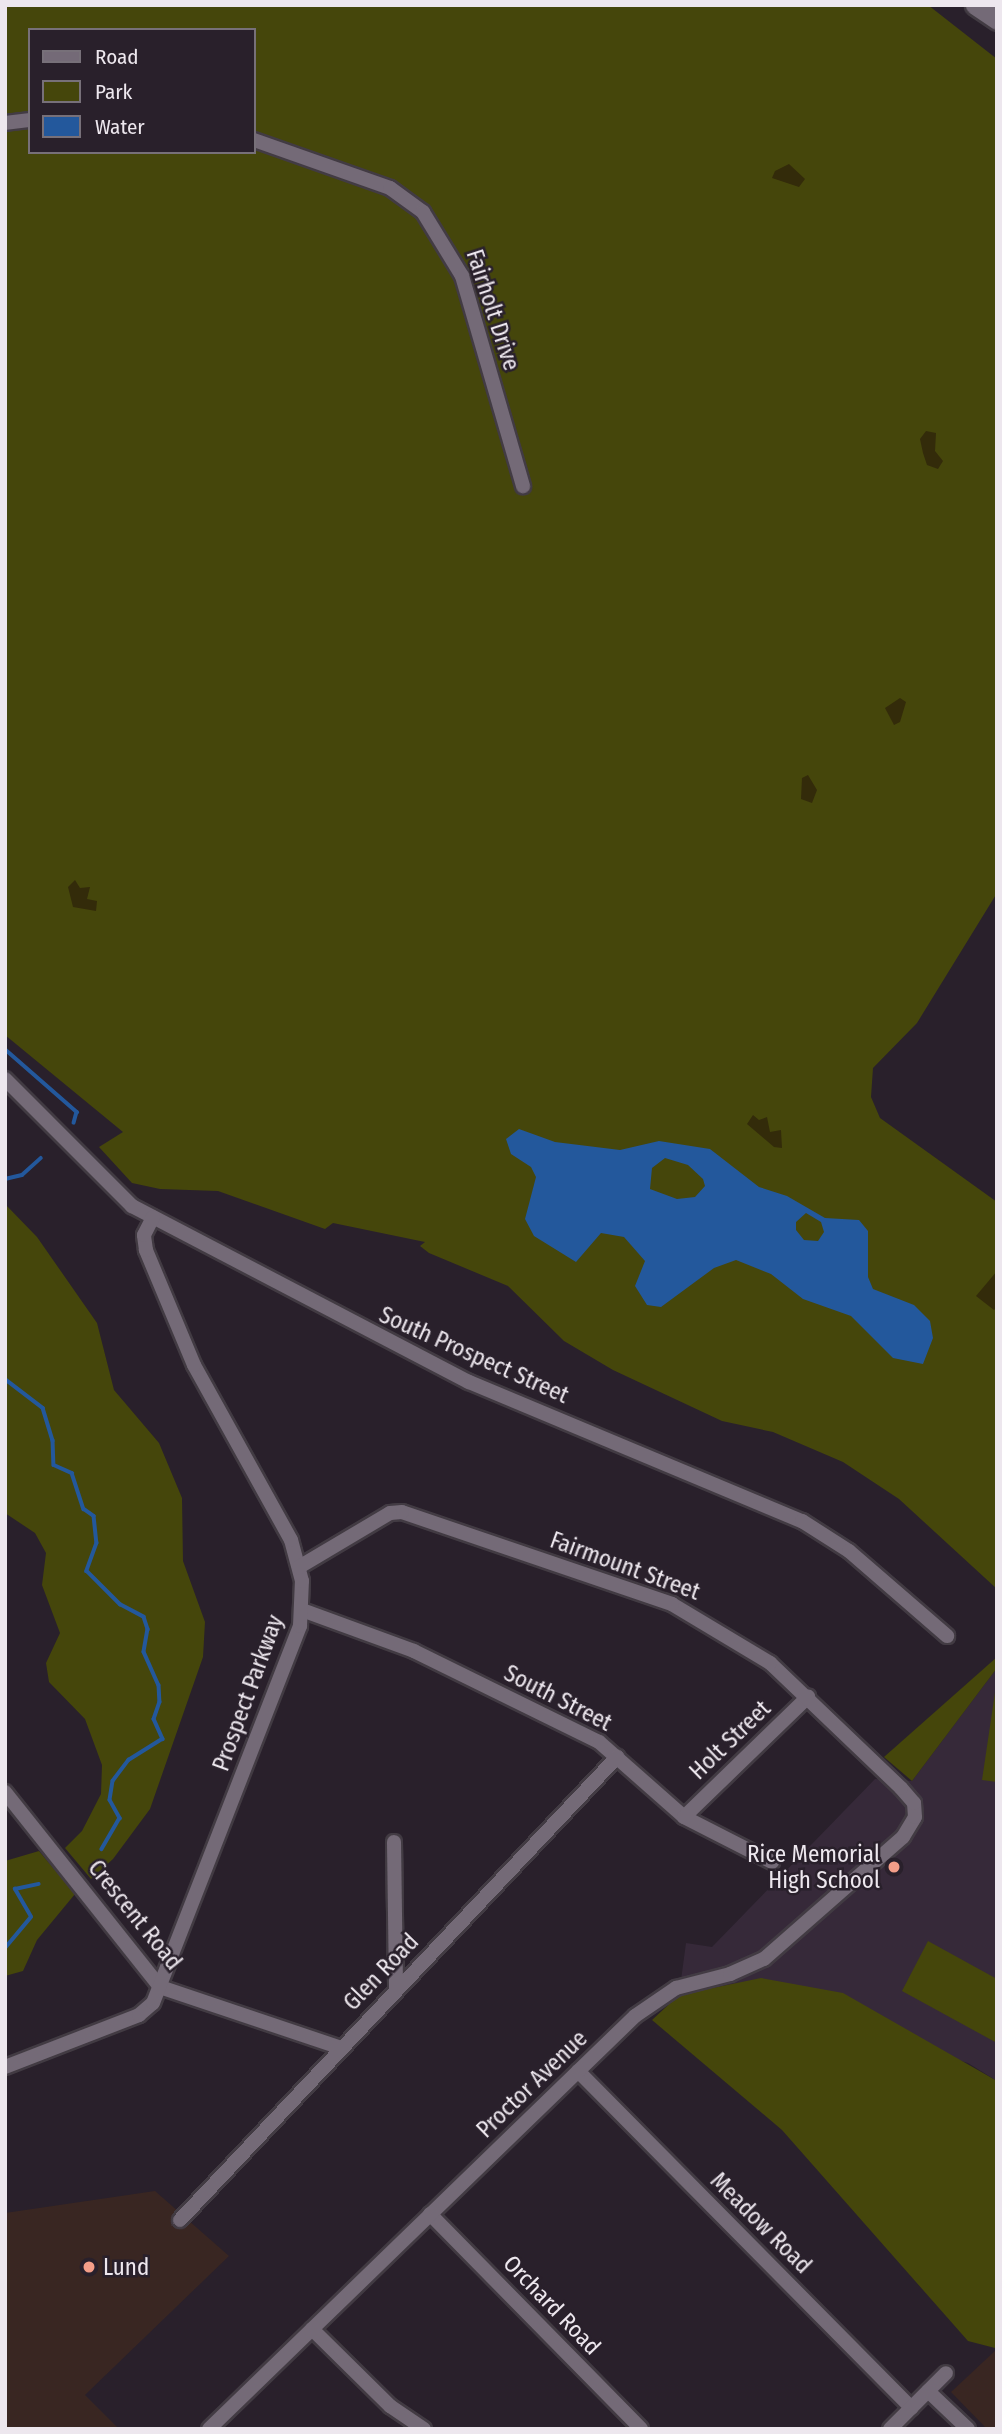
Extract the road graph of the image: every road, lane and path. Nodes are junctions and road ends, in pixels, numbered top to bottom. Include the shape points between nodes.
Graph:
1 (975, 5) edge
2 (997, 20) edge
3 (28, 120) edge
4 (5, 123) edge
5 (256, 141) edge
6 (523, 486) dead end
7 (5, 1079) edge
8 (153, 1217) junction
9 (299, 1567) junction
10 (302, 1610) junction
11 (947, 1636) dead end
12 (808, 1697) junction
13 (617, 1757) junction
14 (5, 1792) edge
15 (684, 1817) junction
16 (915, 1817) joint
17 (394, 1842) dead end
18 (772, 1862) dead end
19 (160, 1987) junction
20 (396, 1990) junction
21 (341, 2048) junction
22 (5, 2067) edge
23 (578, 2071) junction
24 (430, 2214) junction
25 (180, 2220) dead end
26 (312, 2329) junction
27 (946, 2374) dead end
28 (928, 2391) junction
29 (911, 2409) junction
30 (209, 2429) edge
31 (424, 2429) edge
32 (641, 2429) edge
33 (890, 2429) edge
34 (968, 2429) edge

1 - 2 main road
3 - 4 street
5 - 6 street, Fairholt Drive via 390,188 423,212 462,276
7 - 8 street, South Prospect Street via 123,1199
8 - 9 street, Prospect Parkway via 144,1235 146,1250 194,1365 281,1517
8 - 11 street, South Prospect Street via 335,1316 469,1382 802,1521 849,1550
9 - 10 street, Prospect Parkway
9 - 12 street, Fairmount Street via 390,1513 402,1512 672,1604 770,1663
10 - 13 street, South Street via 414,1651 590,1737
10 - 19 street, Prospect Parkway via 290,1657
12 - 15 street, Holt Street
12 - 16 street, Fairmount Street via 901,1788 914,1803
13 - 15 street, South Street
13 - 20 street, Glen Road
14 - 19 street, Crescent Road
15 - 18 street, South Street
16 - 23 street, Proctor Avenue via 903,1837 764,1959 658,1997
17 - 20 street
19 - 21 street, Crescent Road
19 - 22 street, Prospect Parkway via 153,2003 139,2015
20 - 21 street, Glen Road
21 - 25 street, Glen Road
23 - 24 street, Proctor Avenue
23 - 29 street, Meadow Road
24 - 26 street, Proctor Avenue
24 - 32 street, Orchard Road
26 - 30 street, Proctor Avenue
26 - 31 street via 390,2406
27 - 28 street
28 - 29 street
28 - 34 street
29 - 33 street

